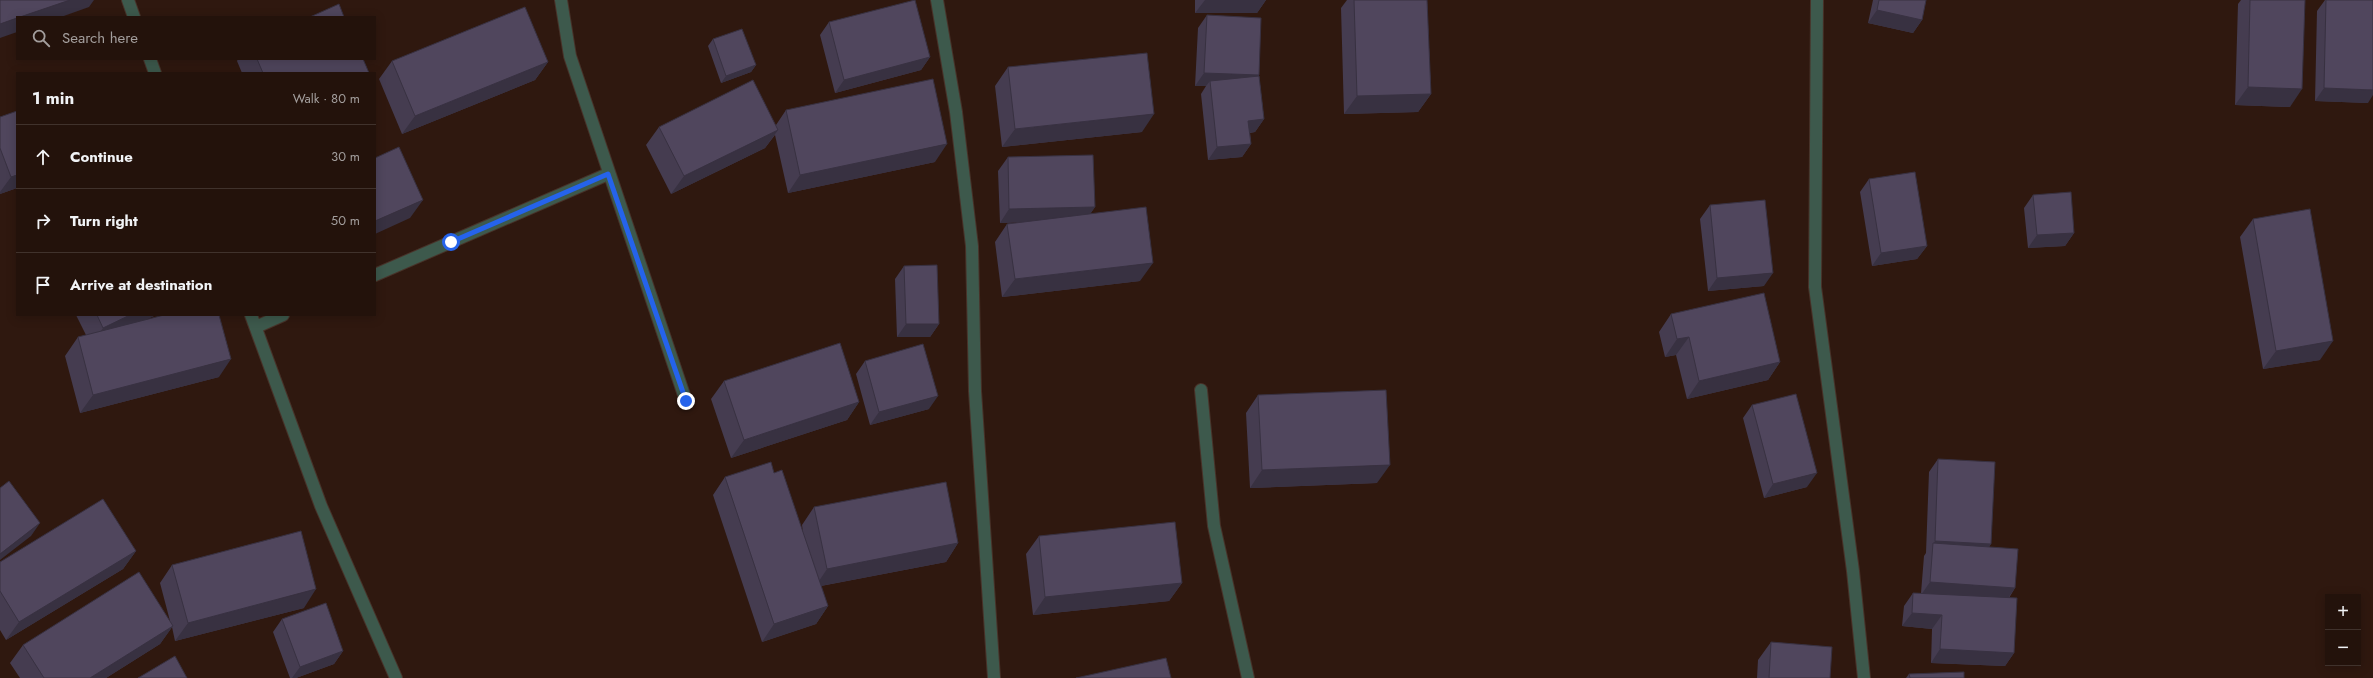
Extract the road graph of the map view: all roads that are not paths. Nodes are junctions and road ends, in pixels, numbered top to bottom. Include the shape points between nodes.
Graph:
1 (128, 0) edge
2 (561, 0) edge
3 (938, 0) edge
4 (1817, 0) edge
5 (134, 16) edge
6 (150, 60) edge
7 (155, 72) edge
8 (608, 174) junction
9 (376, 275) edge
10 (252, 316) edge
11 (281, 316) edge
12 (256, 327) junction
13 (1201, 390) dead end
14 (686, 401) dead end
15 (396, 678) edge
16 (994, 678) edge
17 (1248, 678) edge
18 (1864, 678) edge

1 - 5 street
2 - 8 street via 570,56
3 - 16 street via 956,112 972,246 975,392
4 - 18 street via 1814,287 1853,572
6 - 7 street
8 - 9 street
8 - 14 street
10 - 12 street
11 - 12 street
12 - 15 street via 321,506
13 - 17 street via 1214,526

